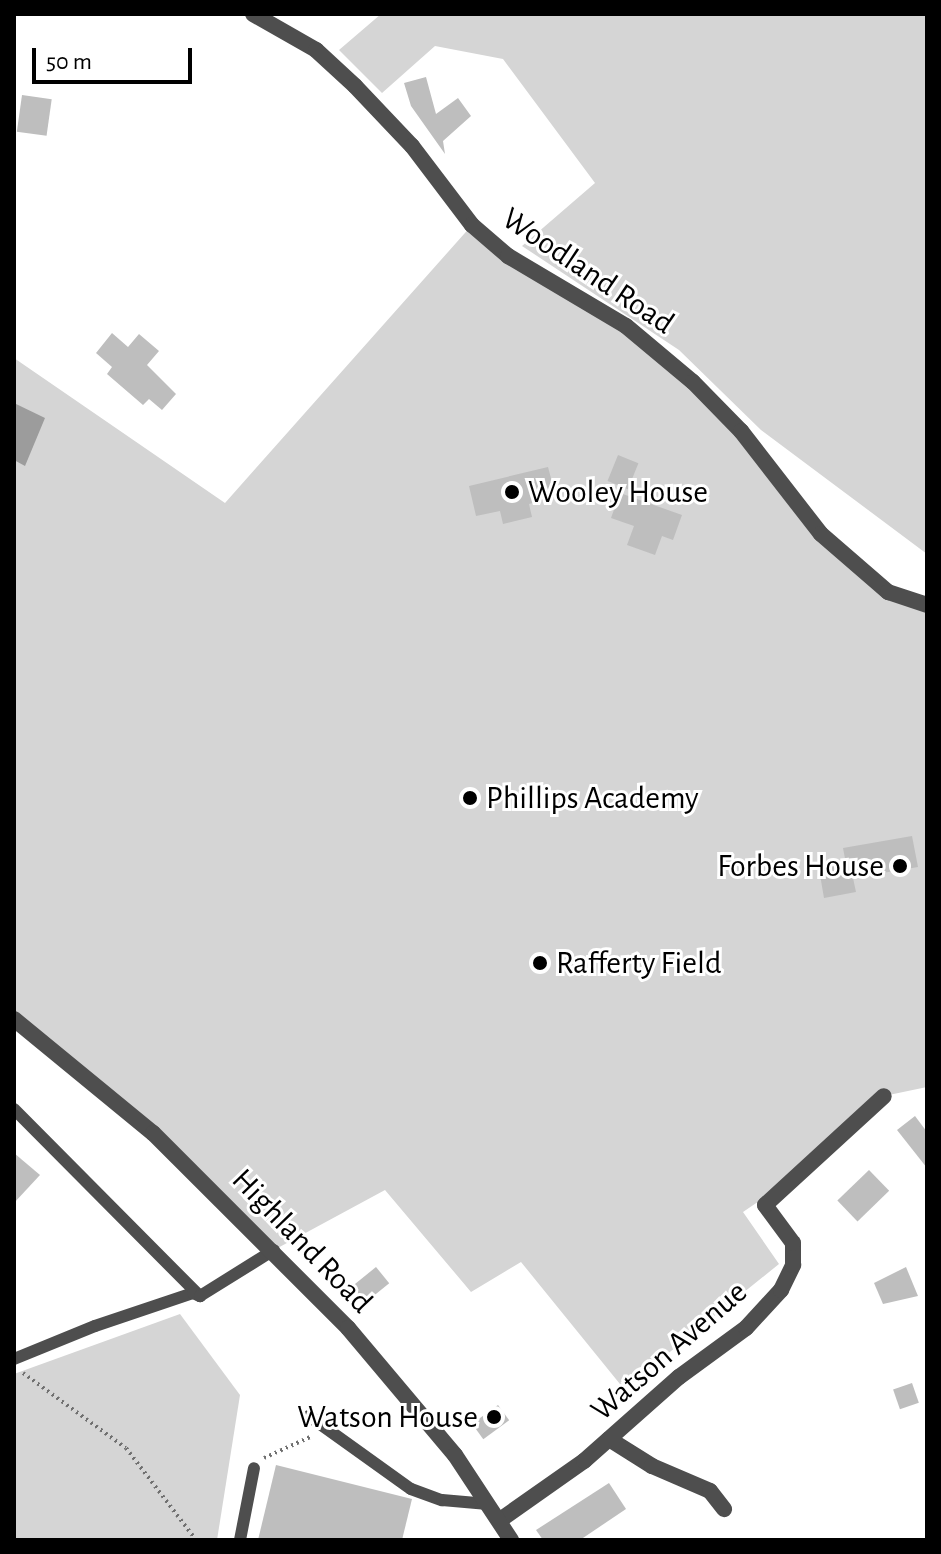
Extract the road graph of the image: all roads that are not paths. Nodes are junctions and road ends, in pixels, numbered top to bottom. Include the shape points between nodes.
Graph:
1 (253, 14) edge
2 (927, 605) edge
3 (14, 1019) edge
4 (884, 1096) dead end
5 (14, 1109) edge
6 (274, 1250) junction
7 (200, 1296) junction
8 (14, 1359) edge
9 (309, 1416) dead end
10 (609, 1439) junction
11 (254, 1468) road end
12 (488, 1504) junction
13 (724, 1509) dead end
14 (500, 1520) junction
15 (240, 1540) edge
16 (511, 1540) edge

1 - 2 street, Woodland Road via 316,50 355,86 412,146 472,225 508,256 626,326 693,382 741,431 831,543 888,592
3 - 6 street, Highland Road via 153,1133
4 - 10 street, Watson Avenue via 765,1205 793,1243 793,1265 781,1290 746,1328
5 - 7 lane
6 - 7 lane
6 - 12 street, Highland Road via 405,1392
7 - 8 lane via 193,1293 95,1326
9 - 12 lane via 425,1496
10 - 13 street via 652,1466 710,1491
10 - 14 street, Watson Avenue
11 - 15 lane
12 - 14 street, Highland Road
14 - 16 street, Highland Road

